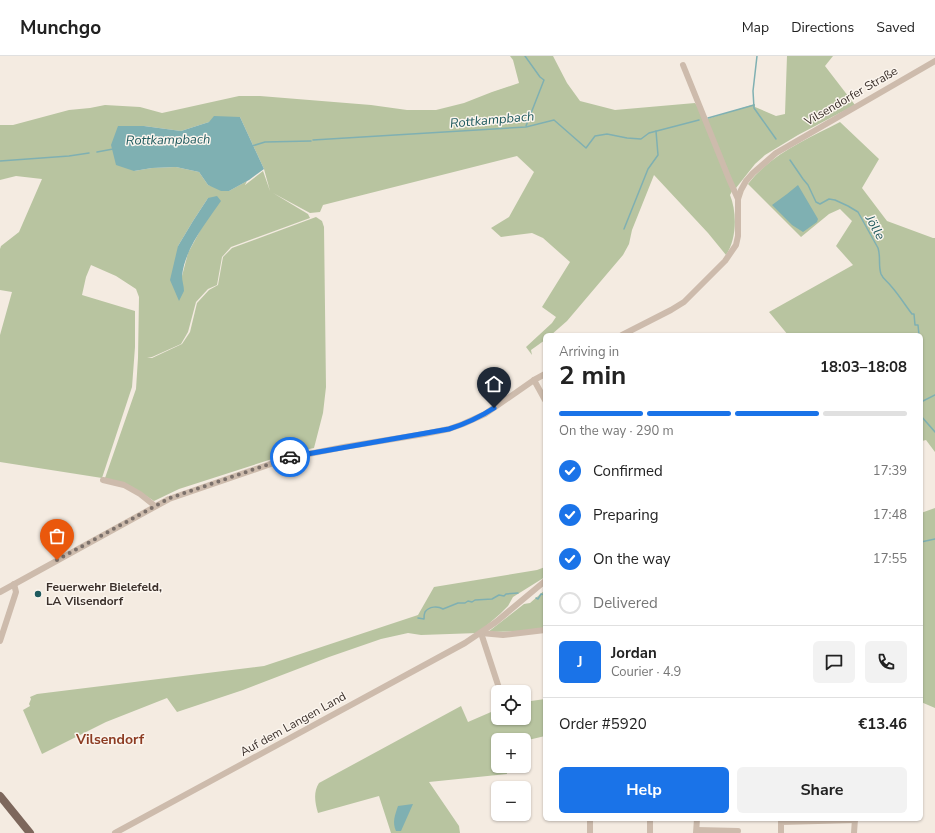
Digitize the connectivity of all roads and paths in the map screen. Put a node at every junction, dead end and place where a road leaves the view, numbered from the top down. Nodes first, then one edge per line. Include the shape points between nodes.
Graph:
1 (935, 61) edge
2 (683, 65) dead end
3 (738, 200) junction
4 (626, 333) edge
5 (543, 375) edge
6 (534, 380) junction
7 (543, 396) edge
8 (103, 480) dead end
9 (155, 506) junction
10 (543, 583) edge
11 (14, 584) junction
12 (0, 592) edge
13 (543, 630) edge
14 (481, 633) junction
15 (0, 641) edge
16 (498, 685) edge
17 (0, 796) edge
18 (590, 821) edge
19 (650, 821) edge
20 (697, 821) edge
21 (818, 821) edge
22 (855, 821) edge
23 (738, 831) dead end
24 (697, 832) edge
25 (30, 833) edge
26 (115, 833) edge
27 (590, 833) edge
28 (650, 833) edge
29 (781, 833) edge
30 (854, 833) edge

1 - 3 street, Vilsendorfer Straße via 776,153 746,181
2 - 3 street
3 - 4 street via 738,236 736,245 725,261 684,302
5 - 6 street
6 - 7 street
6 - 9 street via 485,414 449,429 288,458 190,490
8 - 9 street via 124,485
9 - 11 street
10 - 14 street, Auf dem Langen Land
11 - 12 street
11 - 15 street via 16,592
13 - 14 street via 503,635
14 - 16 street
14 - 26 street, Auf dem Langen Land
17 - 25 main road
18 - 27 street
19 - 28 street
20 - 24 street
21 - 29 street via 782,822
22 - 30 street
23 - 24 street

